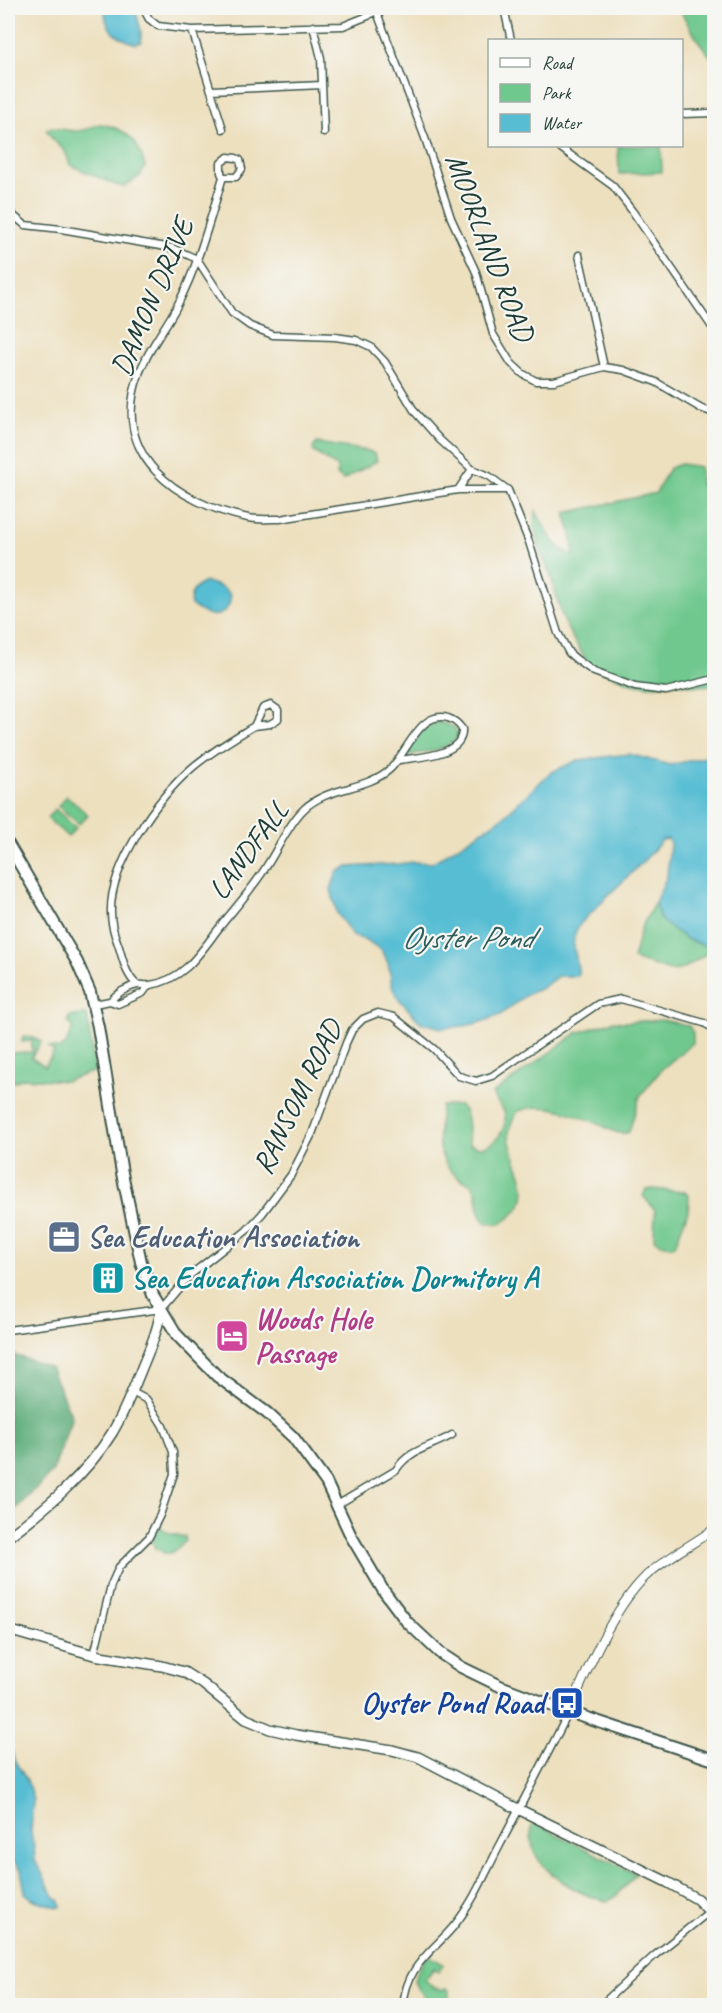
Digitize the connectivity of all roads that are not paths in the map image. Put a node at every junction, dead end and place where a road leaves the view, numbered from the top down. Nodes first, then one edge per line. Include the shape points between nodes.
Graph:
1 (143, 8) edge
2 (504, 8) edge
3 (377, 9) edge
4 (313, 26) junction
5 (192, 30) junction
6 (512, 39) edge
7 (322, 85) junction
8 (211, 90) junction
9 (714, 113) edge
10 (683, 114) edge
11 (223, 129) dead end
12 (324, 133) dead end
13 (559, 147) edge
14 (223, 177) dead end
15 (8, 212) edge
16 (579, 255) dead end
17 (197, 259) junction
18 (714, 330) edge
19 (603, 367) junction
20 (714, 413) edge
21 (472, 469) junction
22 (458, 490) junction
23 (508, 490) junction
24 (714, 679) edge
25 (254, 726) dead end
26 (399, 760) junction
27 (8, 844) edge
28 (137, 985) junction
29 (148, 986) junction
30 (110, 1001) junction
31 (94, 1005) junction
32 (714, 1029) edge
33 (161, 1309) junction
34 (8, 1330) edge
35 (132, 1392) junction
36 (452, 1435) dead end
37 (337, 1505) junction
38 (714, 1529) edge
39 (8, 1537) edge
40 (8, 1630) edge
41 (94, 1655) junction
42 (569, 1712) junction
43 (714, 1760) edge
44 (519, 1809) junction
45 (712, 1913) edge
46 (403, 2006) edge
47 (600, 2006) edge

1 - 5 street via 158,26
2 - 6 street
3 - 4 street via 343,26
3 - 19 street, MOORLAND ROAD via 451,218 476,272 493,334 502,349 511,363 536,381 554,381
4 - 5 street
4 - 7 street via 321,58
5 - 8 street
7 - 8 street
7 - 12 street
8 - 11 street
9 - 10 street
13 - 18 street via 613,186
14 - 17 street, DAMON DRIVE
15 - 17 street via 25,225 172,248
16 - 19 street
17 - 21 street via 232,313 250,326 273,335 335,337 371,347 385,362 415,412
17 - 22 street, DAMON DRIVE via 177,307 138,374 133,397 132,426 137,445 150,466 172,487 209,507 250,519 280,519
19 - 20 street, MOORLAND ROAD via 647,378
21 - 22 street
21 - 23 street
22 - 23 street, DAMON DRIVE
23 - 24 street via 558,633 579,662 594,672 635,687 666,691
25 - 28 street via 203,759 170,791 144,825 122,866 112,897 112,927 127,973
26 - 26 street, LANDFALL via 454,747 462,729 450,719 430,719 417,731
26 - 29 street, LANDFALL via 372,782 326,795 303,810 257,880 189,965 168,980
27 - 31 highway via 77,962
28 - 29 street, LANDFALL
28 - 30 street, LANDFALL
29 - 30 street, LANDFALL via 143,993 118,1004
30 - 31 street, LANDFALL
31 - 33 highway via 141,1262
32 - 33 street, RANSOM ROAD via 633,1001 612,1000 598,1004 492,1076 476,1081 453,1072 434,1049 394,1017 378,1013 367,1016 352,1030 312,1134 291,1175 262,1214 189,1276
33 - 34 street
33 - 35 main road, RANSOM ROAD via 159,1328
33 - 37 highway via 177,1335 216,1376 293,1437 326,1482
35 - 39 main road, RANSOM ROAD via 114,1430 94,1458 51,1502
35 - 41 street via 147,1400 163,1426 173,1452 174,1474 149,1538 119,1567 115,1576
36 - 37 street via 418,1449 396,1470
37 - 42 highway via 383,1590 407,1622 440,1653 500,1686
38 - 42 street via 658,1567 630,1595
40 - 41 main road
41 - 44 main road via 183,1672 246,1719 270,1729 418,1757
42 - 43 highway
42 - 44 street
44 - 45 main road via 667,1882
44 - 46 street via 464,1912 413,1970
45 - 47 street via 654,1956

